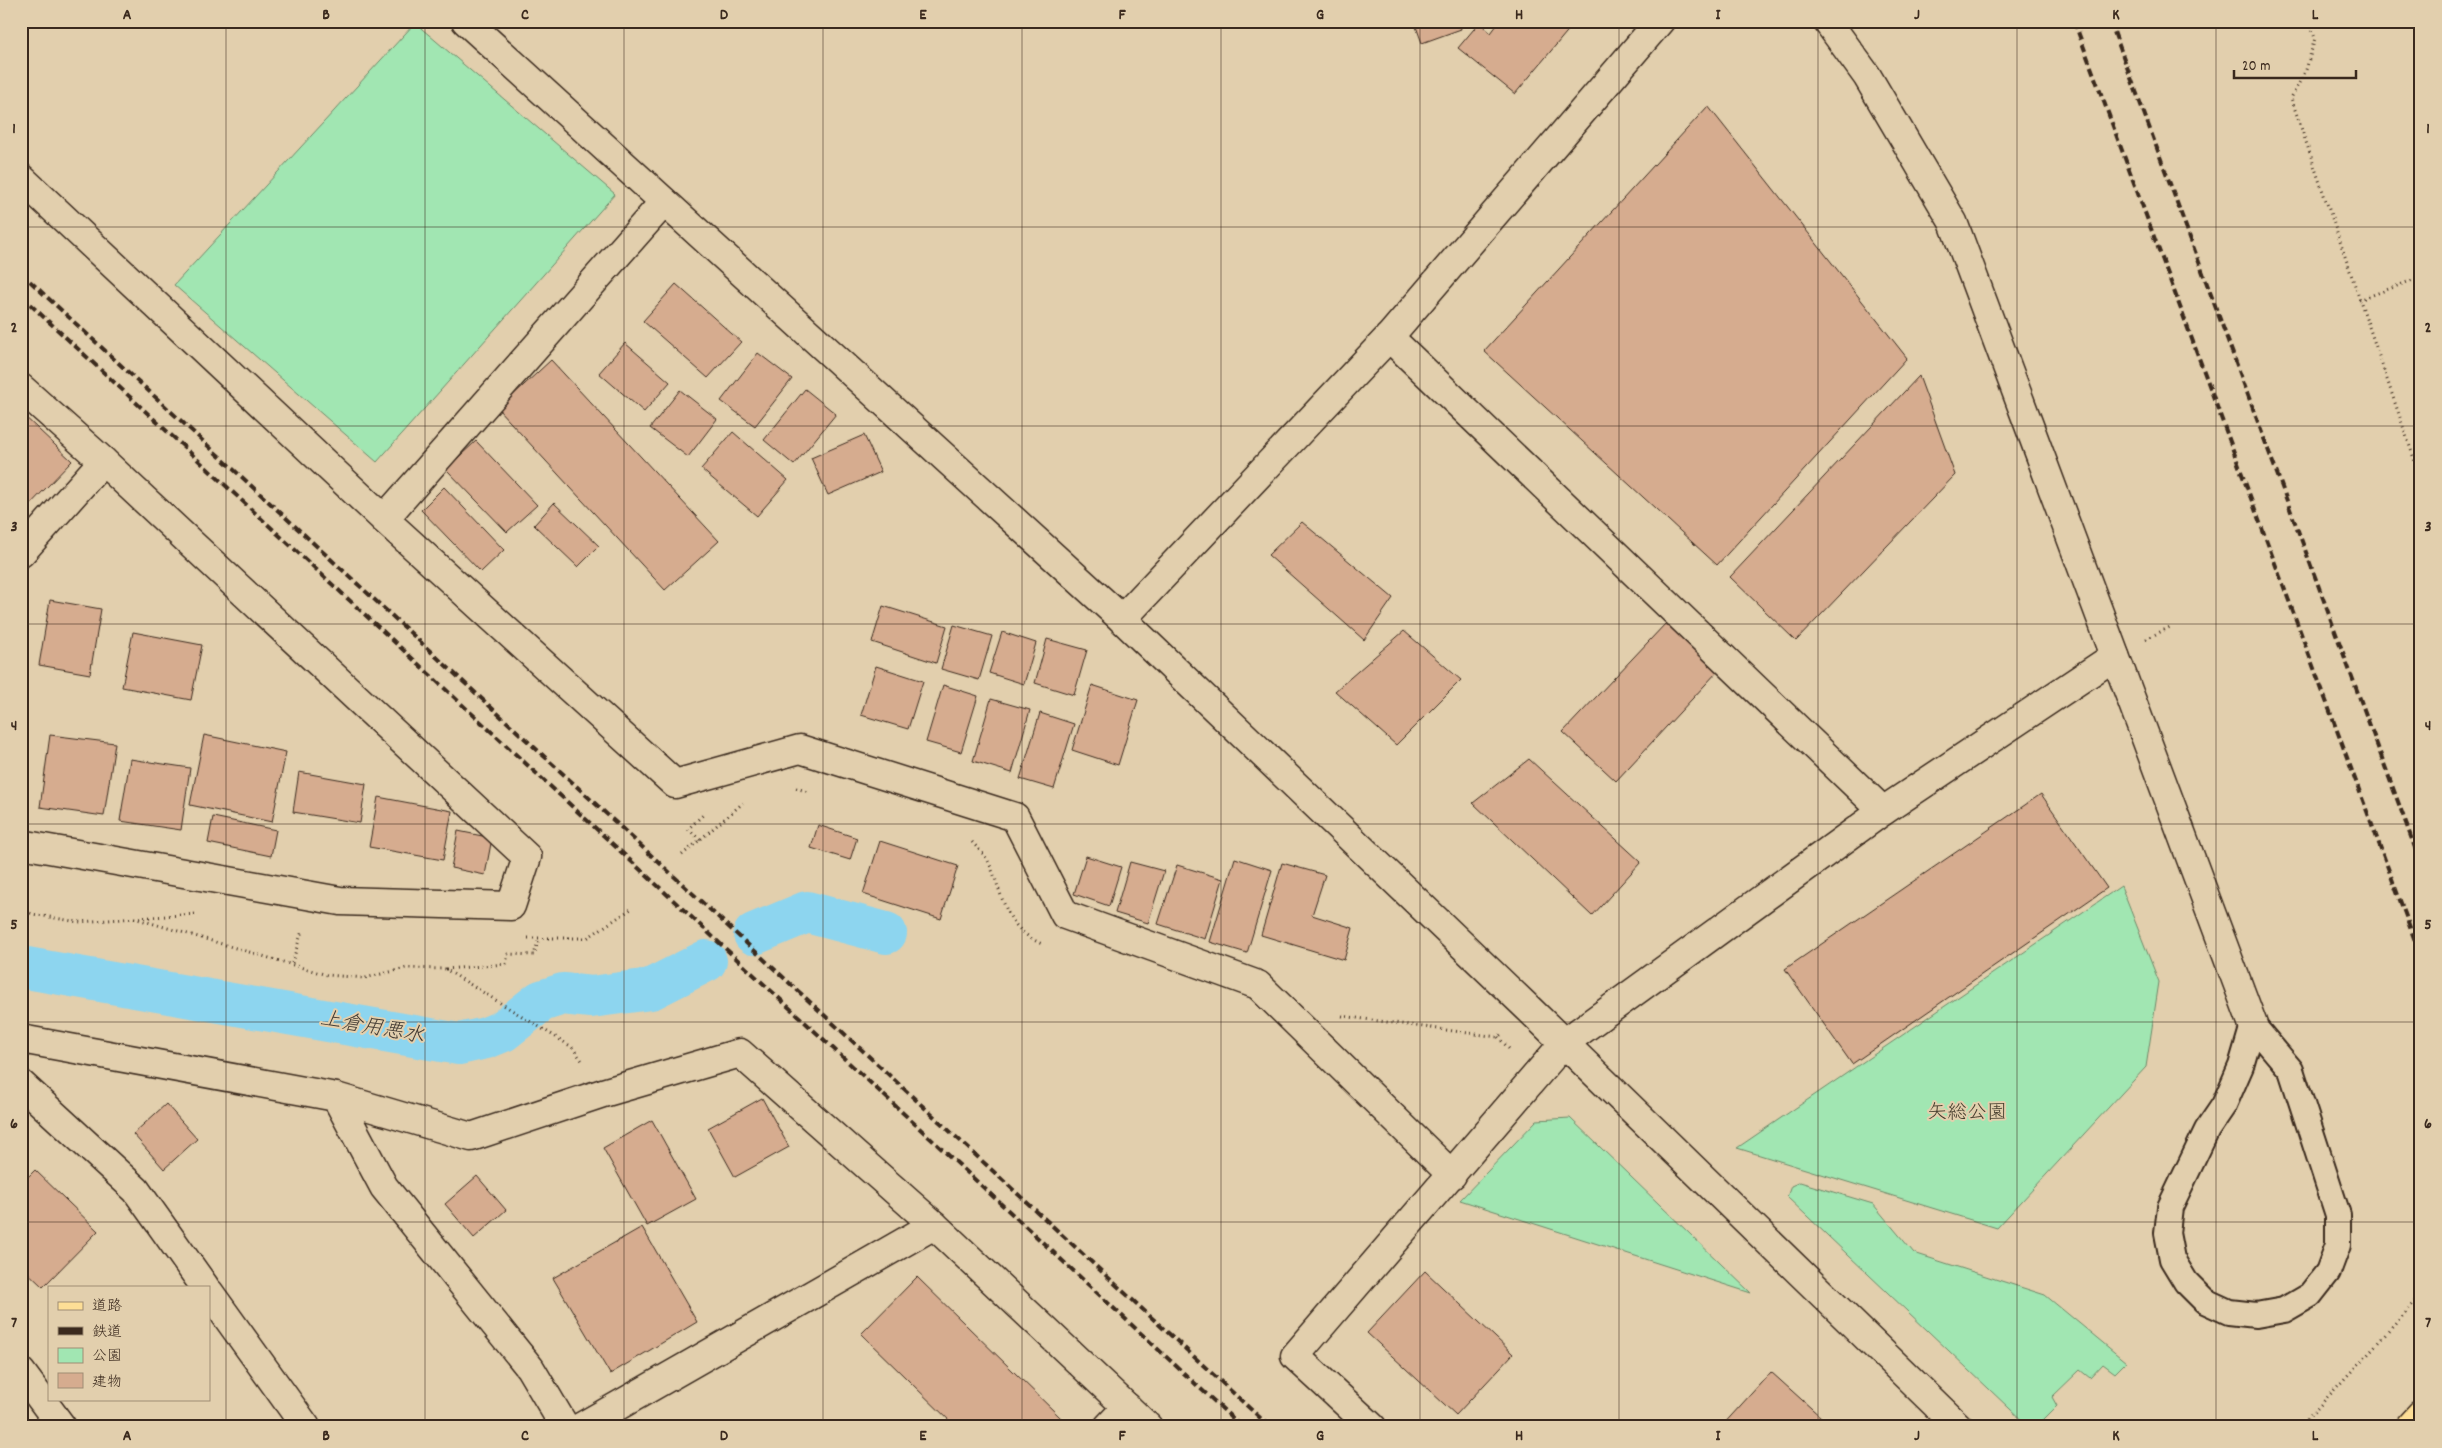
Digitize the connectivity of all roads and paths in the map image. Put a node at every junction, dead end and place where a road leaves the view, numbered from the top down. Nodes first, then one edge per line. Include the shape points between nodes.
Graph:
1 (466, 21) edge
2 (1660, 21) edge
3 (1827, 21) edge
4 (2309, 21) edge
5 (21, 178) edge
6 (664, 202) junction
7 (2421, 276) edge
8 (2359, 300) junction
9 (1389, 337) junction
10 (21, 388) edge
11 (103, 461) junction
12 (2421, 480) edge
13 (384, 519) junction
14 (21, 553) edge
15 (1122, 619) junction
16 (2115, 656) junction
17 (792, 787) dead end
18 (818, 794) dead end
19 (748, 799) dead end
20 (1883, 812) junction
21 (704, 814) dead end
22 (700, 840) junction
23 (21, 844) edge
24 (682, 855) dead end
25 (21, 909) edge
26 (631, 909) dead end
27 (203, 913) dead end
28 (131, 917) junction
29 (293, 928) dead end
30 (292, 963) junction
31 (445, 969) junction
32 (2253, 1025) junction
33 (21, 1039) edge
34 (1564, 1043) junction
35 (572, 1047) dead end
36 (21, 1084) edge
37 (336, 1097) junction
38 (1452, 1175) junction
39 (934, 1225) junction
40 (204, 1286) edge
41 (210, 1293) edge
42 (2421, 1296) edge
43 (21, 1372) edge
44 (1127, 1407) junction
45 (2421, 1414) edge
46 (62, 1427) edge
47 (306, 1427) edge
48 (565, 1427) edge
49 (581, 1427) edge
50 (1108, 1427) edge
51 (1148, 1427) edge
52 (1372, 1427) edge
53 (1959, 1427) edge
54 (2300, 1427) edge
55 (2408, 1427) edge

1 - 6 street
2 - 9 street
3 - 16 street via 1867,76 1953,222
4 - 8 path via 2315,38 2306,70 2291,98
5 - 13 street
6 - 13 street
6 - 15 street
7 - 8 path
8 - 12 path
9 - 15 street
9 - 20 street
10 - 11 street
11 - 14 street
11 - 23 street via 527,857 511,906 340,901
13 - 38 street via 675,784 800,749 1015,816 1065,915 1258,985
15 - 34 street
16 - 20 street
16 - 32 street
17 - 18 path
19 - 22 path
20 - 34 street
21 - 22 path via 688,829
22 - 24 path
25 - 28 path via 78,922
26 - 31 path via 587,938 539,938 534,955 508,954 506,964
27 - 28 path
28 - 30 path
29 - 30 path via 302,930
30 - 31 path via 327,975 365,978 406,968
31 - 35 path
32 - 32 lane via 2291,1070 2338,1215 2338,1244 2328,1272 2310,1295 2284,1310 2256,1315 2229,1312 2199,1294 2186,1282 2172,1259 2167,1233 2170,1207 2207,1130 2224,1105 2241,1066
33 - 37 street
34 - 38 street
34 - 53 street
36 - 40 street via 136,1190
37 - 39 street via 471,1138 603,1092 740,1053
37 - 48 street via 384,1187 530,1368
38 - 52 street via 1295,1356
39 - 44 street
39 - 49 street
41 - 47 street
42 - 54 path
43 - 46 street
44 - 50 street
44 - 51 street
45 - 55 main road

